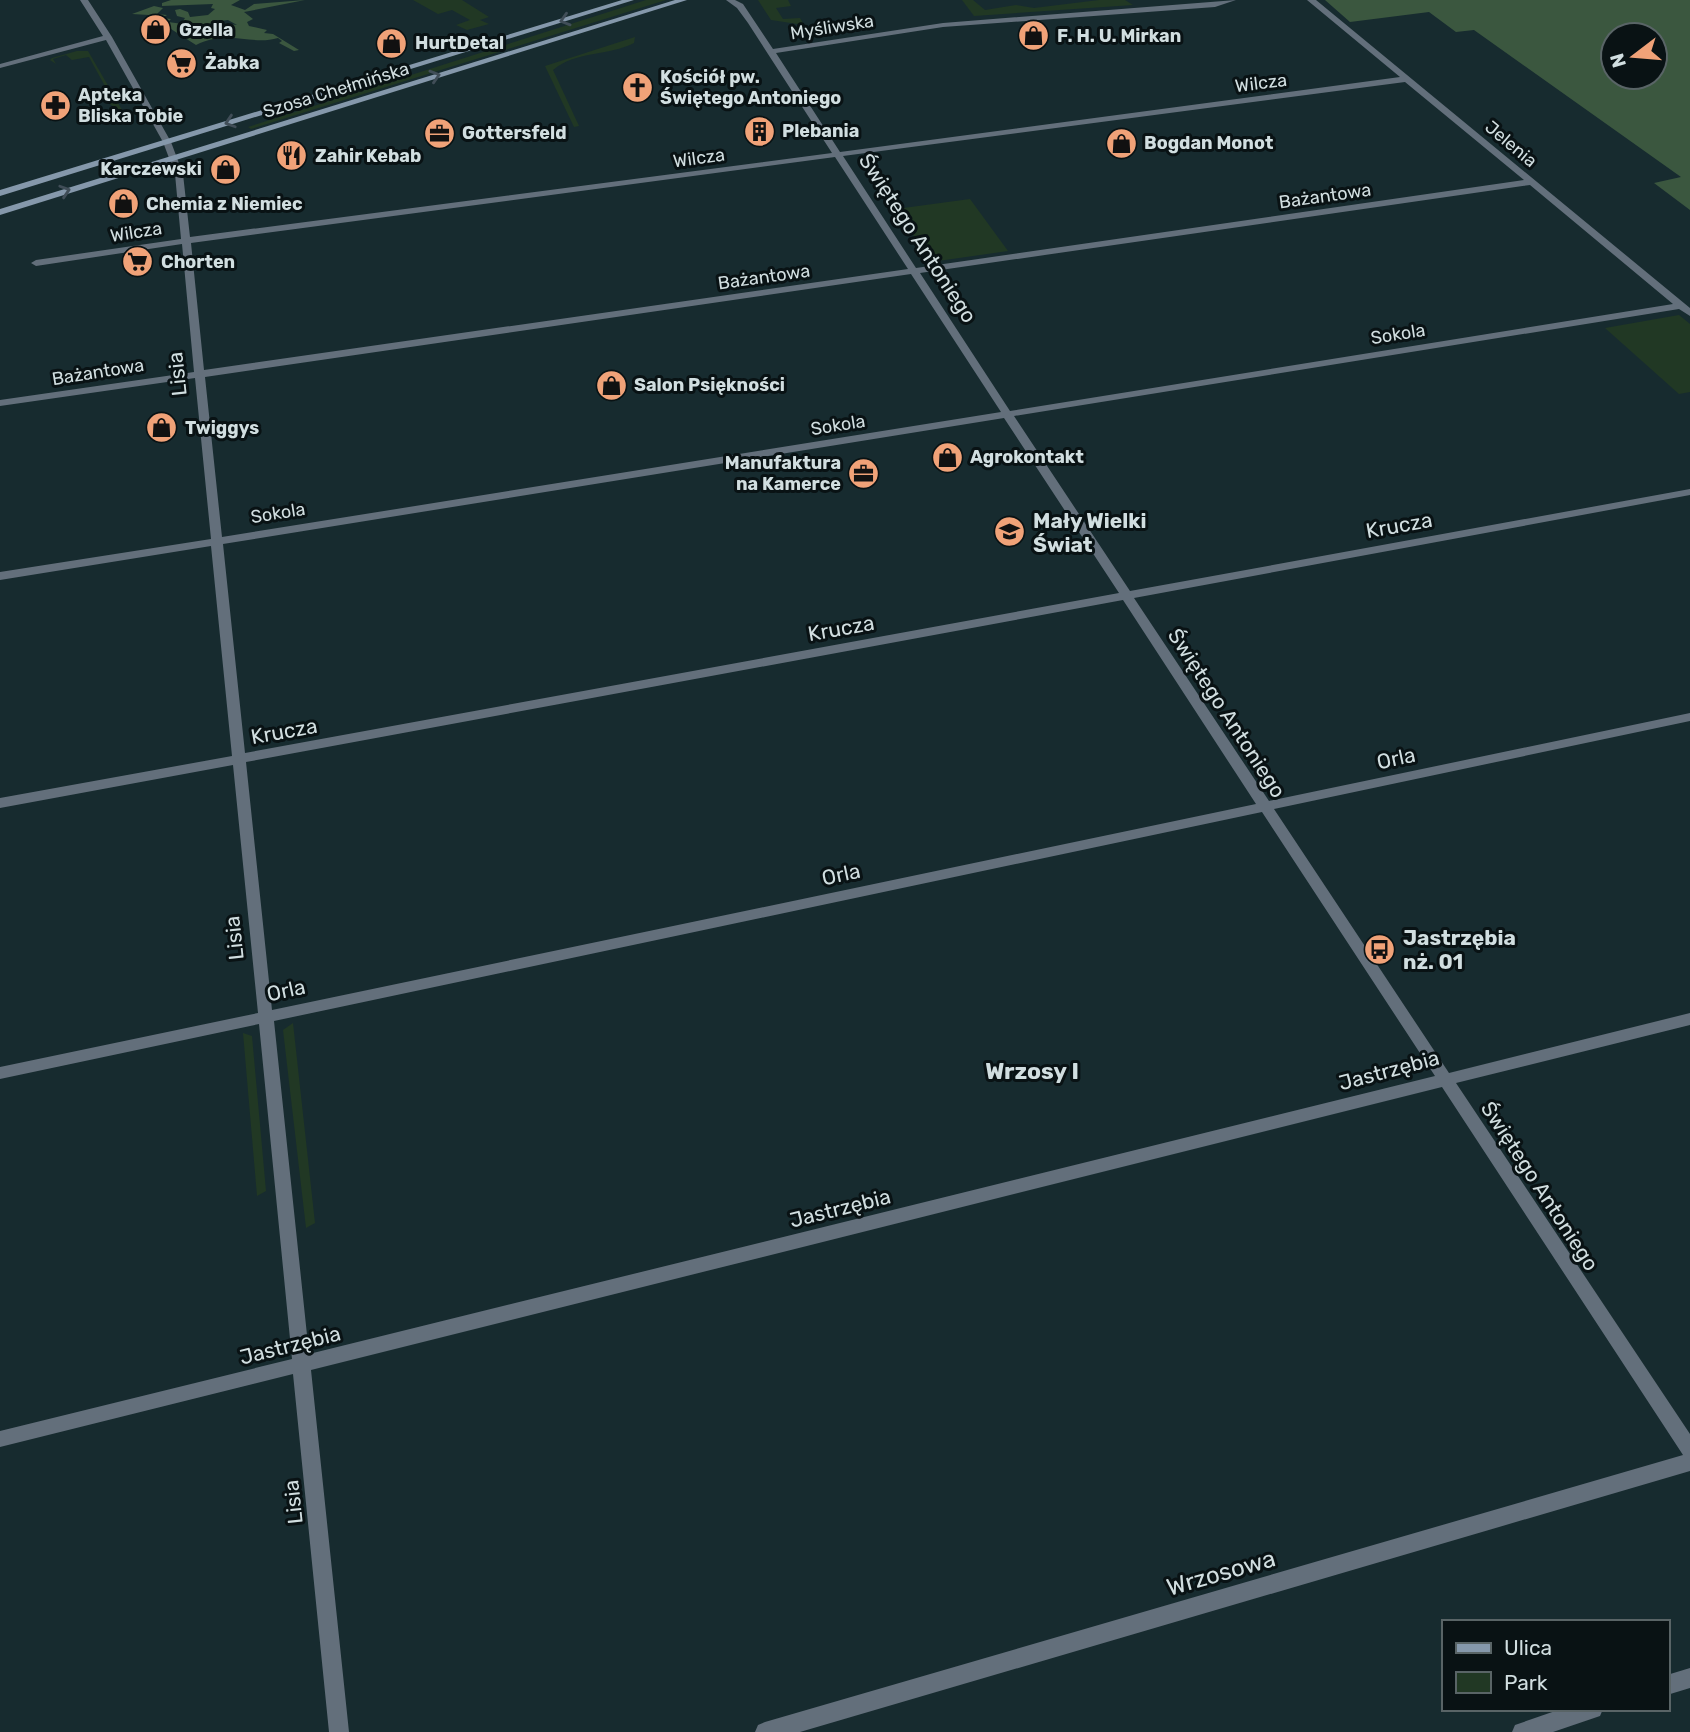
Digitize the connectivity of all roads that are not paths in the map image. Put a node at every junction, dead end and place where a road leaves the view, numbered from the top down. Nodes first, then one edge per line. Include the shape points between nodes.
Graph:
1 (84, 0) edge
2 (96, 0) edge
3 (630, 0) edge
4 (683, 0) edge
5 (730, 0) edge
6 (1232, 0) edge
7 (1311, 0) edge
8 (98, 20) junction
9 (108, 37) junction
10 (771, 52) junction
11 (0, 66) edge
12 (1408, 79) junction
13 (167, 142) junction
14 (838, 155) junction
15 (174, 156) junction
16 (1532, 183) junction
17 (0, 192) edge
18 (0, 212) edge
19 (185, 241) junction
20 (36, 264) dead end
21 (914, 271) junction
22 (1686, 310) edge
23 (200, 372) junction
24 (0, 403) edge
25 (1009, 415) junction
26 (1690, 492) edge
27 (215, 541) junction
28 (0, 576) edge
29 (1124, 595) junction
30 (1690, 717) edge
31 (237, 759) junction
32 (0, 803) edge
33 (1264, 807) junction
34 (265, 1016) junction
35 (1690, 1019) edge
36 (0, 1073) edge
37 (1444, 1078) junction
38 (303, 1365) junction
39 (0, 1439) edge
40 (1690, 1450) edge
41 (1690, 1462) edge
42 (1690, 1678) edge
43 (1669, 1684) edge
44 (1587, 1711) edge
45 (339, 1732) edge
46 (767, 1732) edge
47 (1522, 1732) edge

1 - 8 street, Lisia
2 - 8 street
3 -> 13 main road, Szosa Chełmińska
15 -> 4 main road, Szosa Chełmińska
5 - 10 street, Świętego Antoniego via 740,6
6 - 10 street, Myśliwska via 1215,5 943,25
7 - 12 street, Jelenia
8 - 9 street, Lisia
9 - 11 street
9 - 13 street, Lisia
10 - 14 street, Świętego Antoniego
12 - 14 street, Wilcza
12 - 16 street, Jelenia
13 - 15 street, Lisia
13 - 17 main road, Szosa Chełmińska
14 - 19 street, Wilcza
14 - 21 street, Świętego Antoniego
18 -> 15 main road, Szosa Chełmińska
15 - 19 street, Lisia
16 - 21 street, Bażantowa
16 - 22 street, Jelenia
19 - 20 street, Wilcza
19 - 23 street, Lisia
21 - 23 street, Bażantowa
21 - 25 street, Świętego Antoniego
22 - 25 street, Sokola
23 - 24 street, Bażantowa
23 - 27 street, Lisia
25 - 27 street, Sokola
25 - 29 street, Świętego Antoniego
26 - 29 street, Krucza
27 - 28 street, Sokola
27 - 31 street, Lisia
29 - 31 street, Krucza
29 - 33 street, Świętego Antoniego
30 - 33 street, Orla
31 - 32 street, Krucza
31 - 34 street, Lisia
33 - 34 street, Orla
33 - 37 street, Świętego Antoniego
34 - 36 street, Orla
34 - 38 street, Lisia
35 - 37 street, Jastrzębia
37 - 38 street, Jastrzębia
37 - 40 street, Świętego Antoniego
38 - 39 street, Jastrzębia
38 - 45 street, Lisia
41 - 46 street, Wrzosowa
42 - 43 street
44 - 47 street

